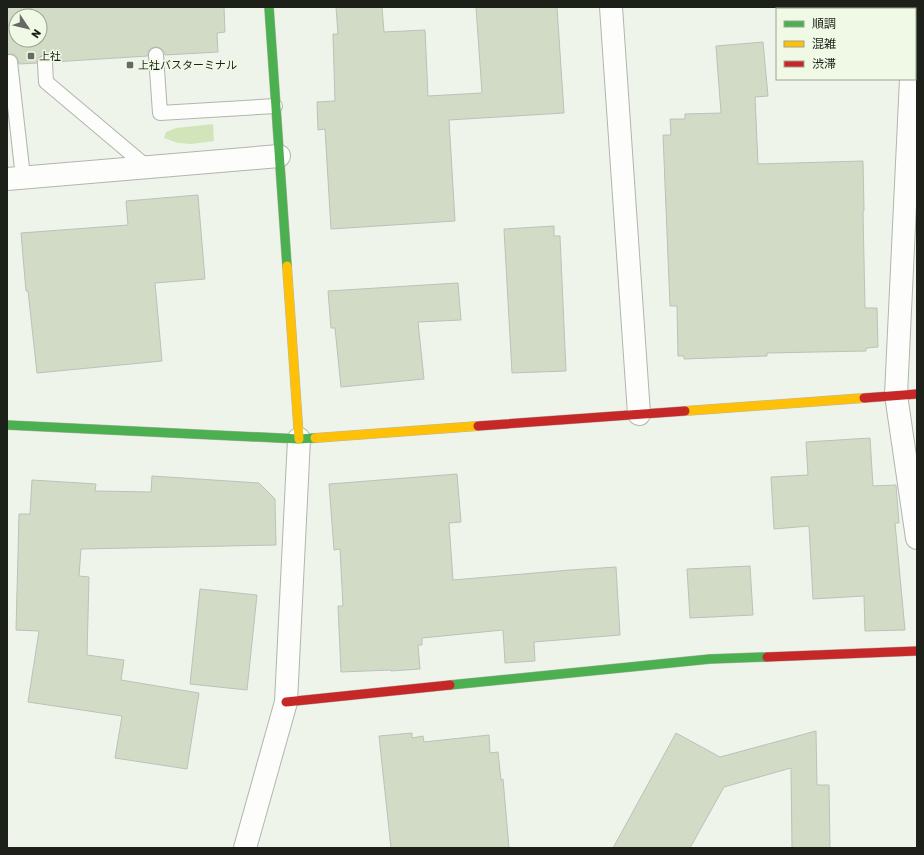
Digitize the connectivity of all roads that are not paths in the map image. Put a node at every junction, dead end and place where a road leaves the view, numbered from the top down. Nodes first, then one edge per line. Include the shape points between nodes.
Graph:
1 (268, 7) edge
2 (611, 7) edge
3 (156, 55) dead end
4 (10, 62) dead end
5 (45, 62) dead end
6 (911, 80) edge
7 (275, 106) junction
8 (279, 156) junction
9 (147, 167) junction
10 (15, 178) edge
11 (906, 395) edge
12 (639, 414) junction
13 (7, 425) edge
14 (299, 439) junction
15 (917, 538) edge
16 (917, 651) edge
17 (286, 702) junction
18 (245, 848) edge

1 - 7 street
2 - 12 street
3 - 7 lane via 160,113
4 - 10 lane
5 - 9 lane via 46,82
6 - 11 street
7 - 8 street
8 - 9 street
8 - 14 street
9 - 10 street
11 - 12 street
11 - 15 street
12 - 14 street
13 - 14 street
14 - 17 street
16 - 17 street via 710,659
17 - 18 street

